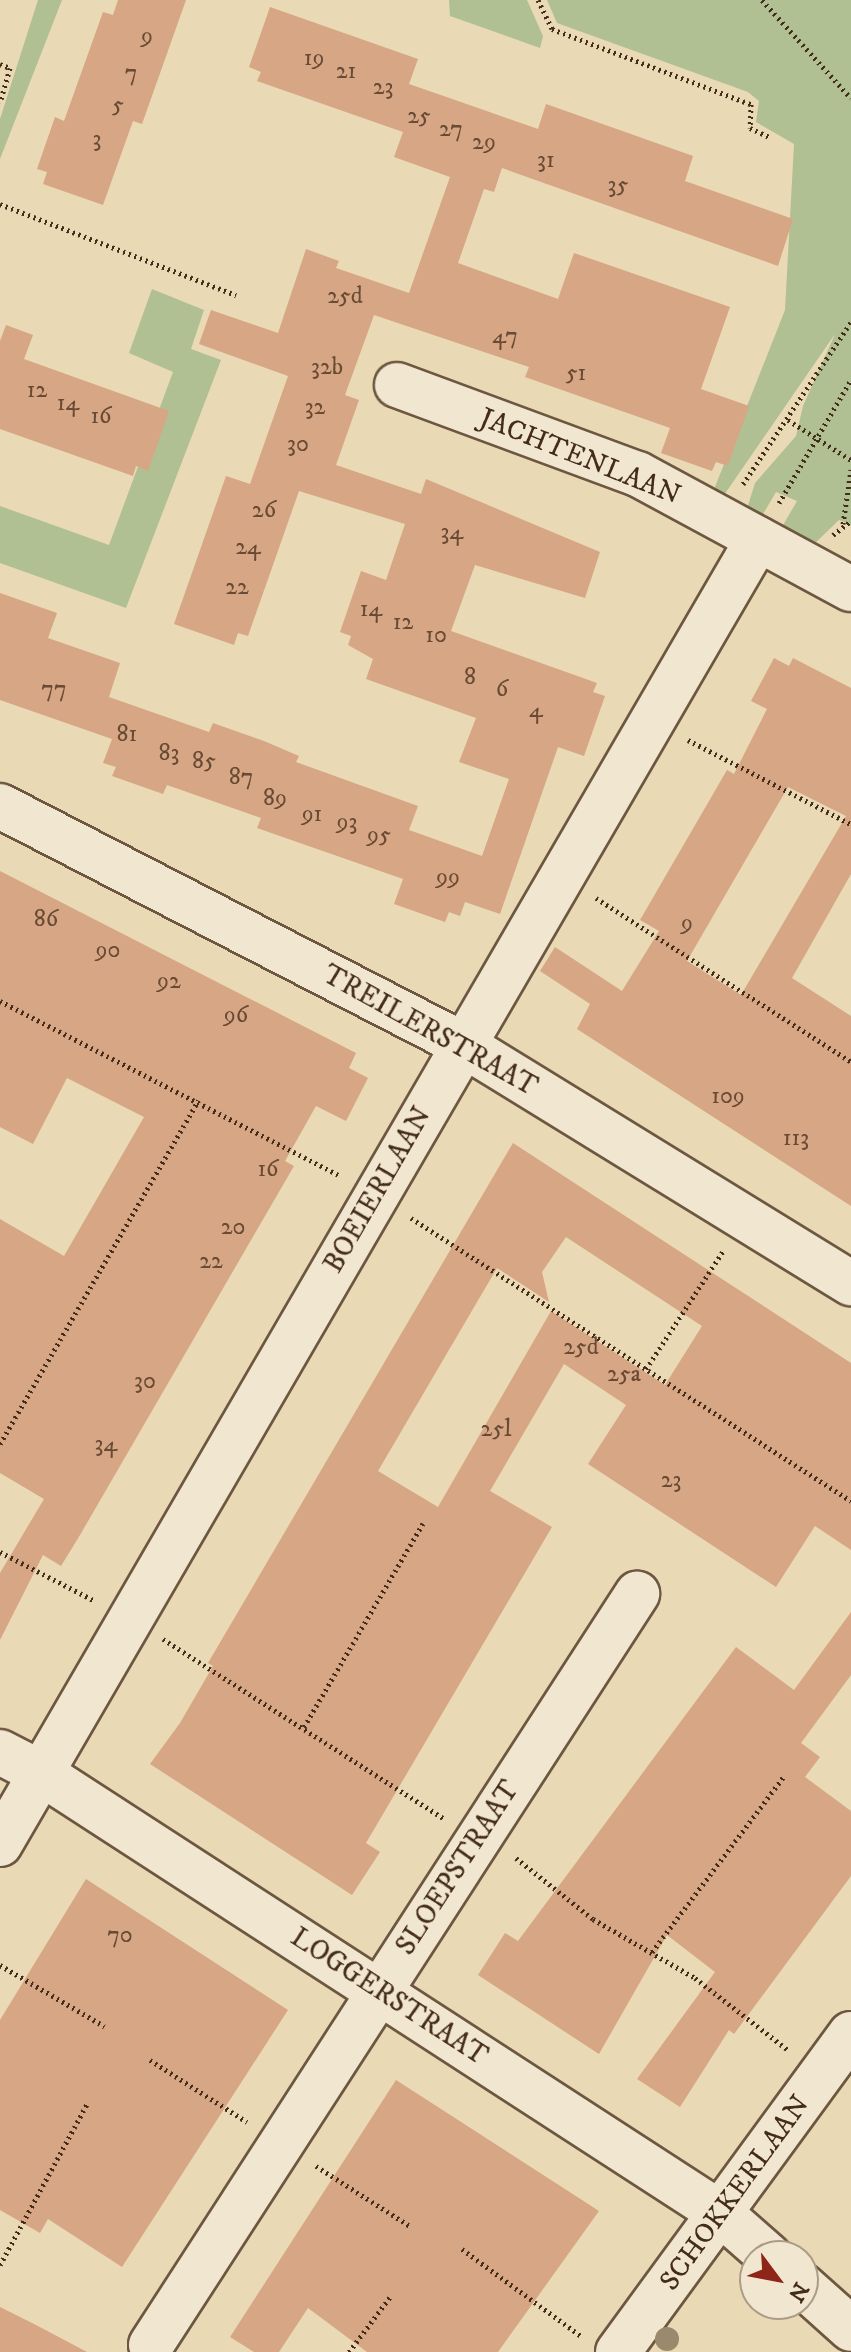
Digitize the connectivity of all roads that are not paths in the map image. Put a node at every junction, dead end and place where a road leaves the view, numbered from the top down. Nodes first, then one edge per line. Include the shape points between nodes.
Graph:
1 (397, 385) dead end
2 (758, 539) junction
3 (851, 589) edge
4 (0, 806) edge
5 (462, 1044) junction
6 (849, 1279) edge
7 (637, 1594) dead end
8 (0, 1752) edge
9 (41, 1773) junction
10 (0, 1844) edge
11 (379, 1990) junction
12 (851, 2034) edge
13 (720, 2213) junction
14 (751, 2240) edge
15 (819, 2300) edge
16 (851, 2329) edge
17 (151, 2345) dead end
18 (605, 2347) edge

1 - 2 street, JACHTENLAAN via 638,474
2 - 3 street, JACHTENLAAN
2 - 5 street, BOEIERLAAN
4 - 5 street, TREILERSTRAAT
5 - 6 street, TREILERSTRAAT
5 - 9 street, BOEIERLAAN
7 - 11 street, SLOEPSTRAAT
8 - 9 street, LOGGERSTRAAT
9 - 10 street, BOEIERLAAN
9 - 11 street, LOGGERSTRAAT
11 - 13 street, LOGGERSTRAAT
11 - 17 street, SLOEPSTRAAT
12 - 13 street, SCHOKKERLAAN
13 - 14 street, LOGGERSTRAAT
13 - 18 street, SCHOKKERLAAN
15 - 16 street

